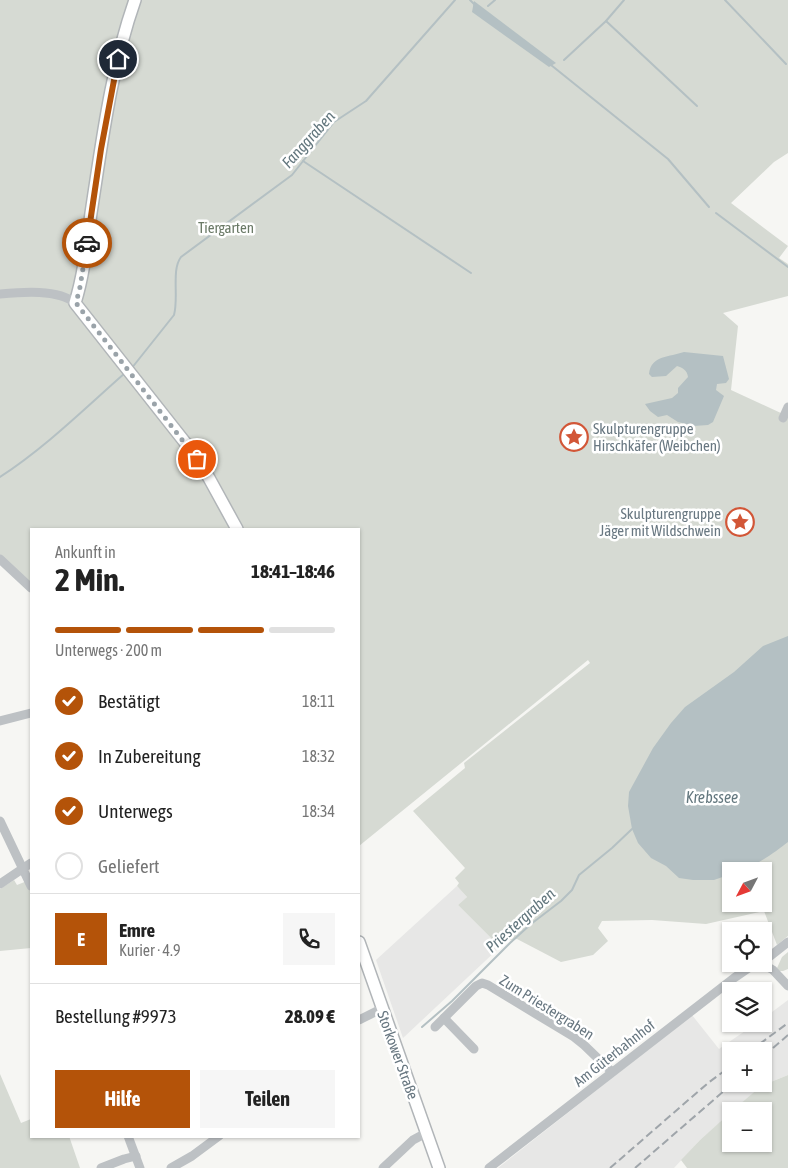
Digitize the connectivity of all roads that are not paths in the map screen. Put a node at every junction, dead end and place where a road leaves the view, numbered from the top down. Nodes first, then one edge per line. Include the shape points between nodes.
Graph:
1 (135, 0) edge
2 (0, 294) edge
3 (76, 303) junction
4 (788, 407) edge
5 (783, 418) dead end
6 (236, 528) edge
7 (0, 559) edge
8 (30, 587) edge
9 (30, 713) edge
10 (0, 721) edge
11 (0, 821) edge
12 (28, 866) edge
13 (30, 879) edge
14 (0, 884) edge
15 (788, 942) edge
16 (360, 946) edge
17 (772, 955) edge
18 (772, 969) edge
19 (743, 972) edge
20 (788, 986) edge
21 (376, 1011) junction
22 (444, 1018) junction
23 (360, 1019) edge
24 (434, 1027) dead end
25 (474, 1049) dead end
26 (612, 1072) junction
27 (426, 1134) junction
28 (129, 1138) edge
29 (216, 1138) edge
30 (136, 1156) junction
31 (101, 1168) edge
32 (140, 1168) edge
33 (171, 1168) edge
34 (383, 1168) edge
35 (439, 1168) edge
36 (490, 1168) edge

1 - 3 main road via 112,84
2 - 3 street via 57,294
3 - 6 main road via 203,468
4 - 5 street
7 - 8 street
9 - 10 street
11 - 12 street
12 - 13 street
12 - 14 street
15 - 17 street
16 - 21 main road, Storkower Straße
18 - 20 street
19 - 26 street, Am Güterbahnhof
21 - 23 street
21 - 27 main road, Storkower Straße
22 - 24 street, Zum Priestergraben
22 - 25 street
22 - 26 street, Zum Priestergraben via 482,983 574,1037
26 - 36 street, Am Güterbahnhof
27 - 34 street via 413,1140
27 - 35 main road, Storkower Straße
28 - 30 street
29 - 33 street
30 - 31 street
30 - 32 street

